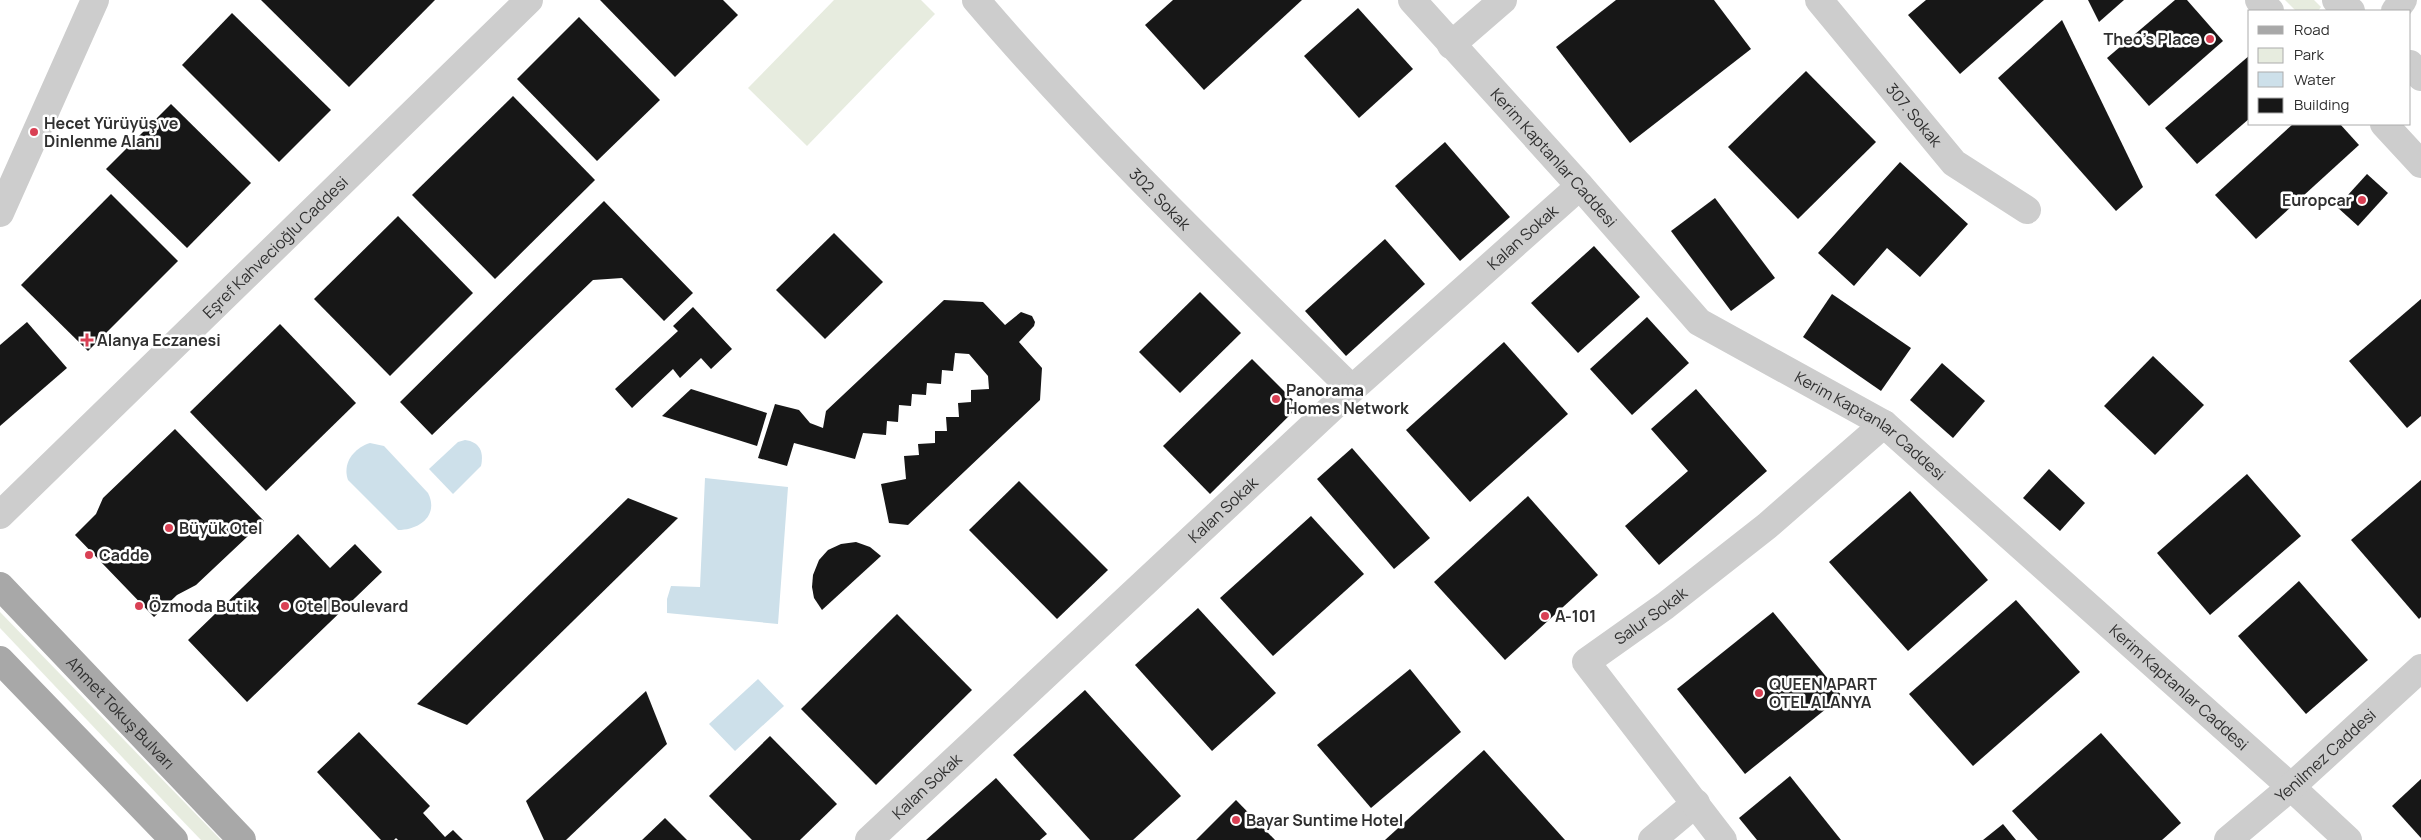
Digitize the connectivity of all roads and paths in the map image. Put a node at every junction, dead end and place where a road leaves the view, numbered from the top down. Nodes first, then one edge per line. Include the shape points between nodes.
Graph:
1 (95, 0) edge
2 (529, 0) edge
3 (976, 0) edge
4 (1412, 0) edge
5 (1503, 0) edge
6 (1819, 0) edge
7 (2260, 0) edge
8 (2336, 0) edge
9 (2269, 10) edge
10 (2350, 10) edge
11 (1451, 45) junction
12 (2411, 65) edge
13 (2421, 78) edge
14 (2385, 125) edge
15 (2421, 164) edge
16 (1580, 186) junction
17 (2027, 210) dead end
18 (0, 213) edge
19 (1352, 389) junction
20 (1884, 424) junction
21 (0, 515) edge
22 (0, 586) edge
23 (0, 660) edge
24 (2421, 668) edge
25 (2291, 787) junction
26 (1696, 803) junction
27 (174, 840) edge
28 (242, 840) edge
29 (869, 840) edge
30 (1652, 840) edge
31 (1723, 840) edge
32 (2228, 840) edge
33 (2348, 840) edge

1 - 18 street
2 - 21 street, Eşref Kahvecioğlu Caddesi
3 - 19 street, 302. Sokak via 1013,44 1183,222
4 - 11 street, Kerim Kaptanlar Caddesi
5 - 11 street
6 - 17 street, 307. Sokak via 1954,164
7 - 9 street
8 - 10 street
11 - 16 street, Kerim Kaptanlar Caddesi
12 - 13 street
14 - 15 street
16 - 19 street, Kalan Sokak
16 - 20 street, Kerim Kaptanlar Caddesi via 1699,322
19 - 29 street, Kalan Sokak
20 - 25 street, Kerim Kaptanlar Caddesi
20 - 26 street, Salur Sokak via 1767,526 1665,606 1586,662
22 - 28 main road, Ahmet Tokuş Bulvarı
23 - 27 main road
24 - 25 street, Yenilmez Caddesi
25 - 32 street, Yenilmez Caddesi
25 - 33 street, Kerim Kaptanlar Caddesi
26 - 30 street
26 - 31 street, Salur Sokak

